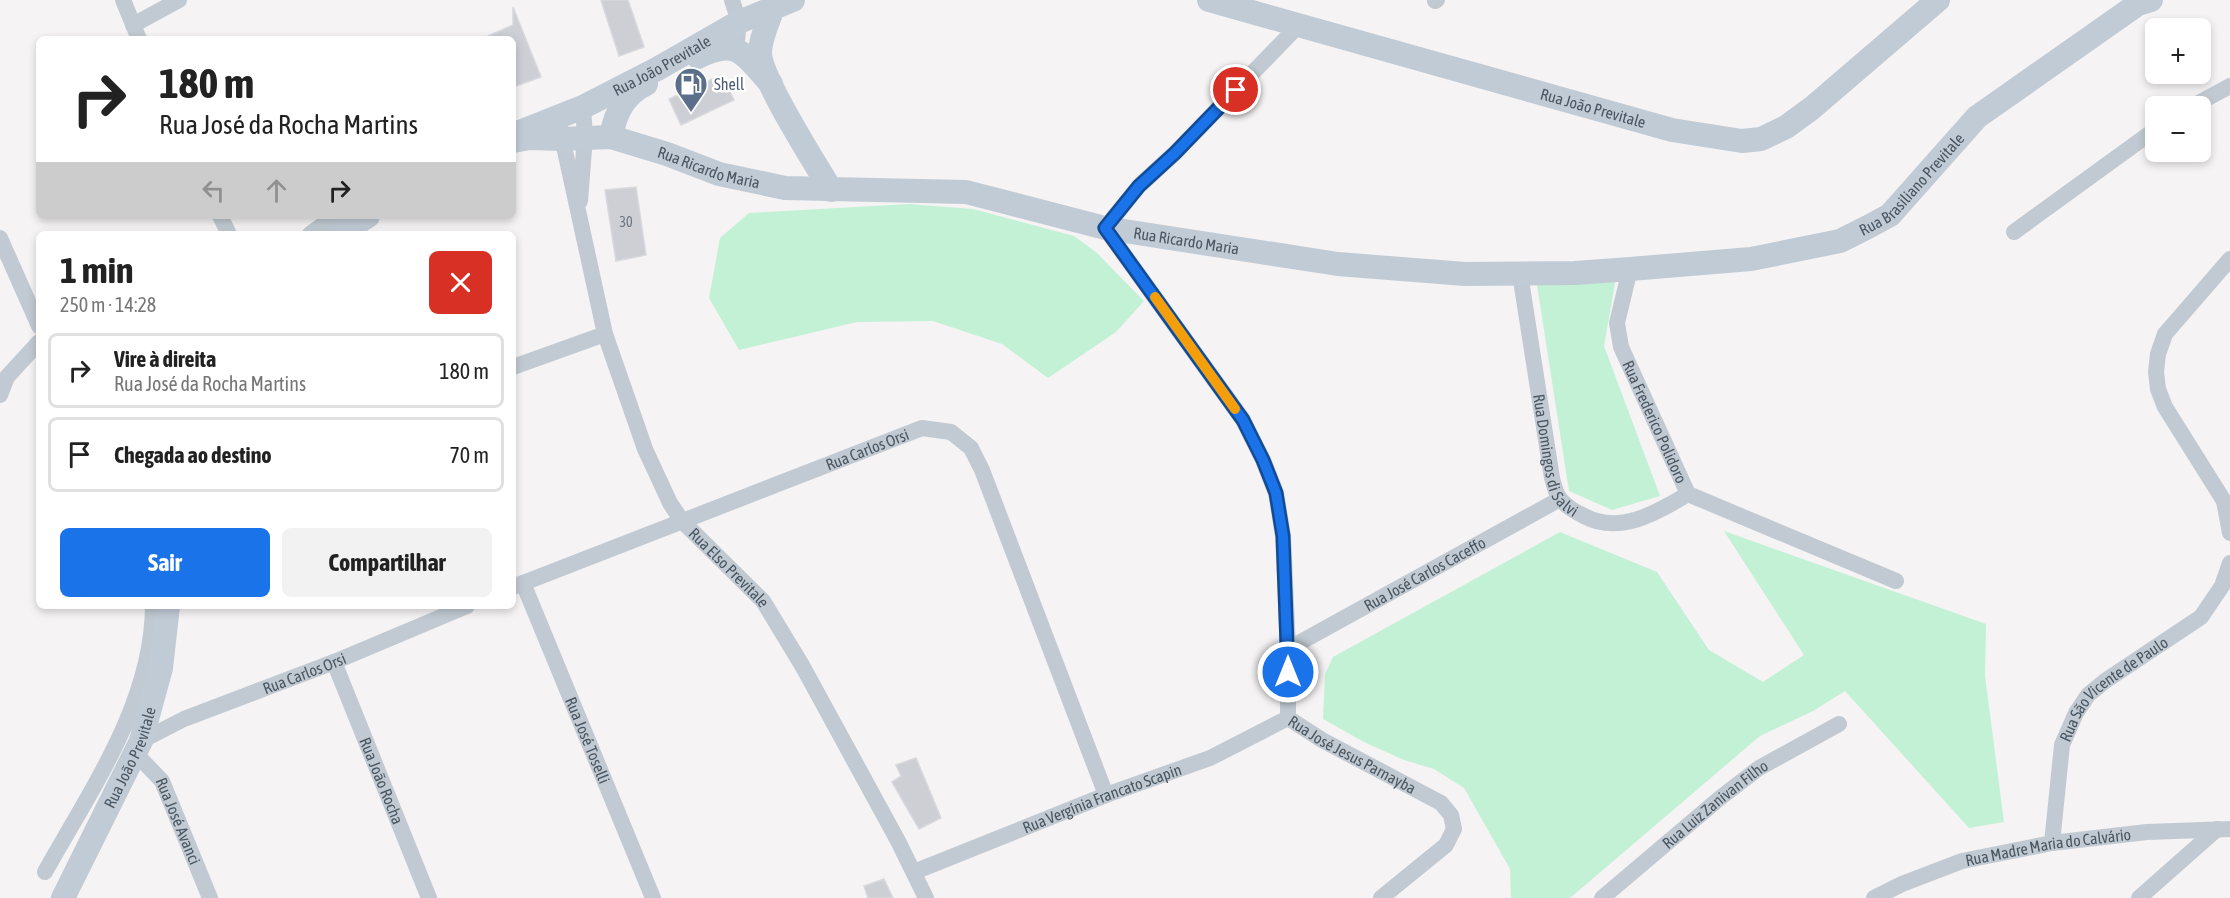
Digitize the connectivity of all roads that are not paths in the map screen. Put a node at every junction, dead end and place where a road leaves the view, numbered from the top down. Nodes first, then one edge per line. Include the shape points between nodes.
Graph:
1 (123, 0) edge
2 (179, 0) edge
3 (1209, 0) edge
4 (1938, 0) edge
5 (2151, 0) edge
6 (783, 4) edge
7 (736, 11) edge
8 (1298, 26) junction
9 (136, 32) edge
10 (736, 50) junction
11 (771, 84) junction
12 (2230, 86) edge
13 (2211, 96) edge
14 (568, 131) junction
15 (516, 136) edge
16 (611, 137) junction
17 (2145, 137) edge
18 (516, 140) edge
19 (831, 190) junction
20 (358, 219) edge
21 (578, 220) junction
22 (336, 226) edge
23 (1105, 228) junction
24 (320, 231) edge
25 (2014, 232) dead end
26 (0, 238) edge
27 (2230, 259) edge
28 (1630, 269) junction
29 (1520, 274) junction
30 (36, 319) edge
31 (605, 334) junction
32 (36, 345) edge
33 (516, 366) edge
34 (0, 395) edge
35 (1688, 494) junction
36 (1560, 499) junction
37 (682, 521) junction
38 (2230, 533) edge
39 (2230, 563) edge
40 (1896, 581) dead end
41 (518, 585) edge
42 (153, 609) edge
43 (168, 609) edge
44 (460, 609) edge
45 (1288, 649) junction
46 (334, 662) junction
47 (1288, 718) junction
48 (1839, 724) dead end
49 (138, 747) junction
50 (1106, 795) junction
51 (2223, 829) edge
52 (2052, 843) junction
53 (45, 872) dead end
54 (914, 872) junction
55 (63, 898) edge
56 (210, 898) edge
57 (429, 898) edge
58 (653, 898) edge
59 (926, 898) edge
60 (1381, 898) edge
61 (1602, 898) edge
62 (1874, 898) edge
63 (2139, 898) edge

1 - 9 street
2 - 9 street
3 - 8 main road, Rua João Previtale
4 - 8 main road, Rua João Previtale via 1786,127 1761,139 1742,141 1672,130
5 - 28 main road, Rua Brasiliano Previtale via 2138,4 1977,117 1890,215 1868,227 1840,241 1751,259
6 - 7 main road, Rua João Previtale
6 - 11 main road via 762,39 760,54
7 - 10 street
7 - 14 main road, Rua João Previtale via 657,69 583,107
8 - 23 street via 1139,186
10 - 11 main road, Rua João Previtale
10 - 16 main road, Rua João Previtale via 714,49 639,88 626,98 613,123
11 - 19 main road
12 - 13 street
14 - 15 main road, Rua João Previtale
14 - 16 main road, Rua João Previtale
14 - 18 main road, Rua João Previtale
14 - 21 street, Rua Elso Previtale
14 - 21 street, Rua Elso Previtale
16 - 19 main road, Rua Ricardo Maria via 719,174 784,188
17 - 25 street
19 - 23 main road, Rua Ricardo Maria via 966,192
20 - 22 main road
21 - 31 street, Rua Elso Previtale
22 - 24 street
23 - 29 main road, Rua Ricardo Maria via 1338,264 1465,274
23 - 45 street, Rua José Jesus Parnayba via 1243,420 1263,460 1276,493 1283,536
26 - 30 street
27 - 38 street via 2165,334 2156,372 2165,407 2224,501
28 - 29 main road, Rua Ricardo Maria
28 - 35 street, Rua Frederico Polidoro via 1617,323 1621,347
29 - 36 street, Rua Domingos di Salvi via 1552,478
31 - 33 street
31 - 37 street, Rua Elso Previtale via 645,448
32 - 34 street via 7,377
35 - 36 street, Rua Domingos di Salvi via 1636,520 1611,525 1576,512
35 - 40 street, Rua Frederico Polidoro
36 - 45 street, Rua José Carlos Caceffo
37 - 41 street, Rua Carlos Orsi
37 - 50 street, Rua Carlos Orsi via 922,428 951,432 971,448 982,470
37 - 54 street, Rua Elso Previtale via 763,601
39 - 52 street, Rua São Vicente de Paulo via 2223,586 2201,617 2105,681 2088,695 2076,713 2062,745
41 - 58 street, Rua José Toselli
42 - 53 street, Rua João Previtale via 145,666 122,734
43 - 49 main road, Rua João Previtale via 161,668
44 - 46 street, Rua Carlos Orsi
45 - 47 street, Rua José Jesus Parnayba
46 - 49 street, Rua Carlos Orsi via 184,719
46 - 57 street, Rua João Rocha
47 - 50 street, Rua Vergínia Francato Scapin via 1210,758
47 - 60 street, Rua José Jesus Parnayba via 1441,803 1451,815 1454,829 1446,845
48 - 61 street, Rua Luiz Zanivan Filho via 1759,768
49 - 55 main road, Rua João Previtale
49 - 56 street, Rua José Avanci via 162,781
50 - 54 street, Rua Vergínia Francato Scapin
51 - 52 street, Rua Madre Maria do Calvário via 2146,832
51 - 63 street
52 - 62 street, Rua Madre Maria do Calvário via 1962,861
54 - 59 street, Rua Elso Previtale

